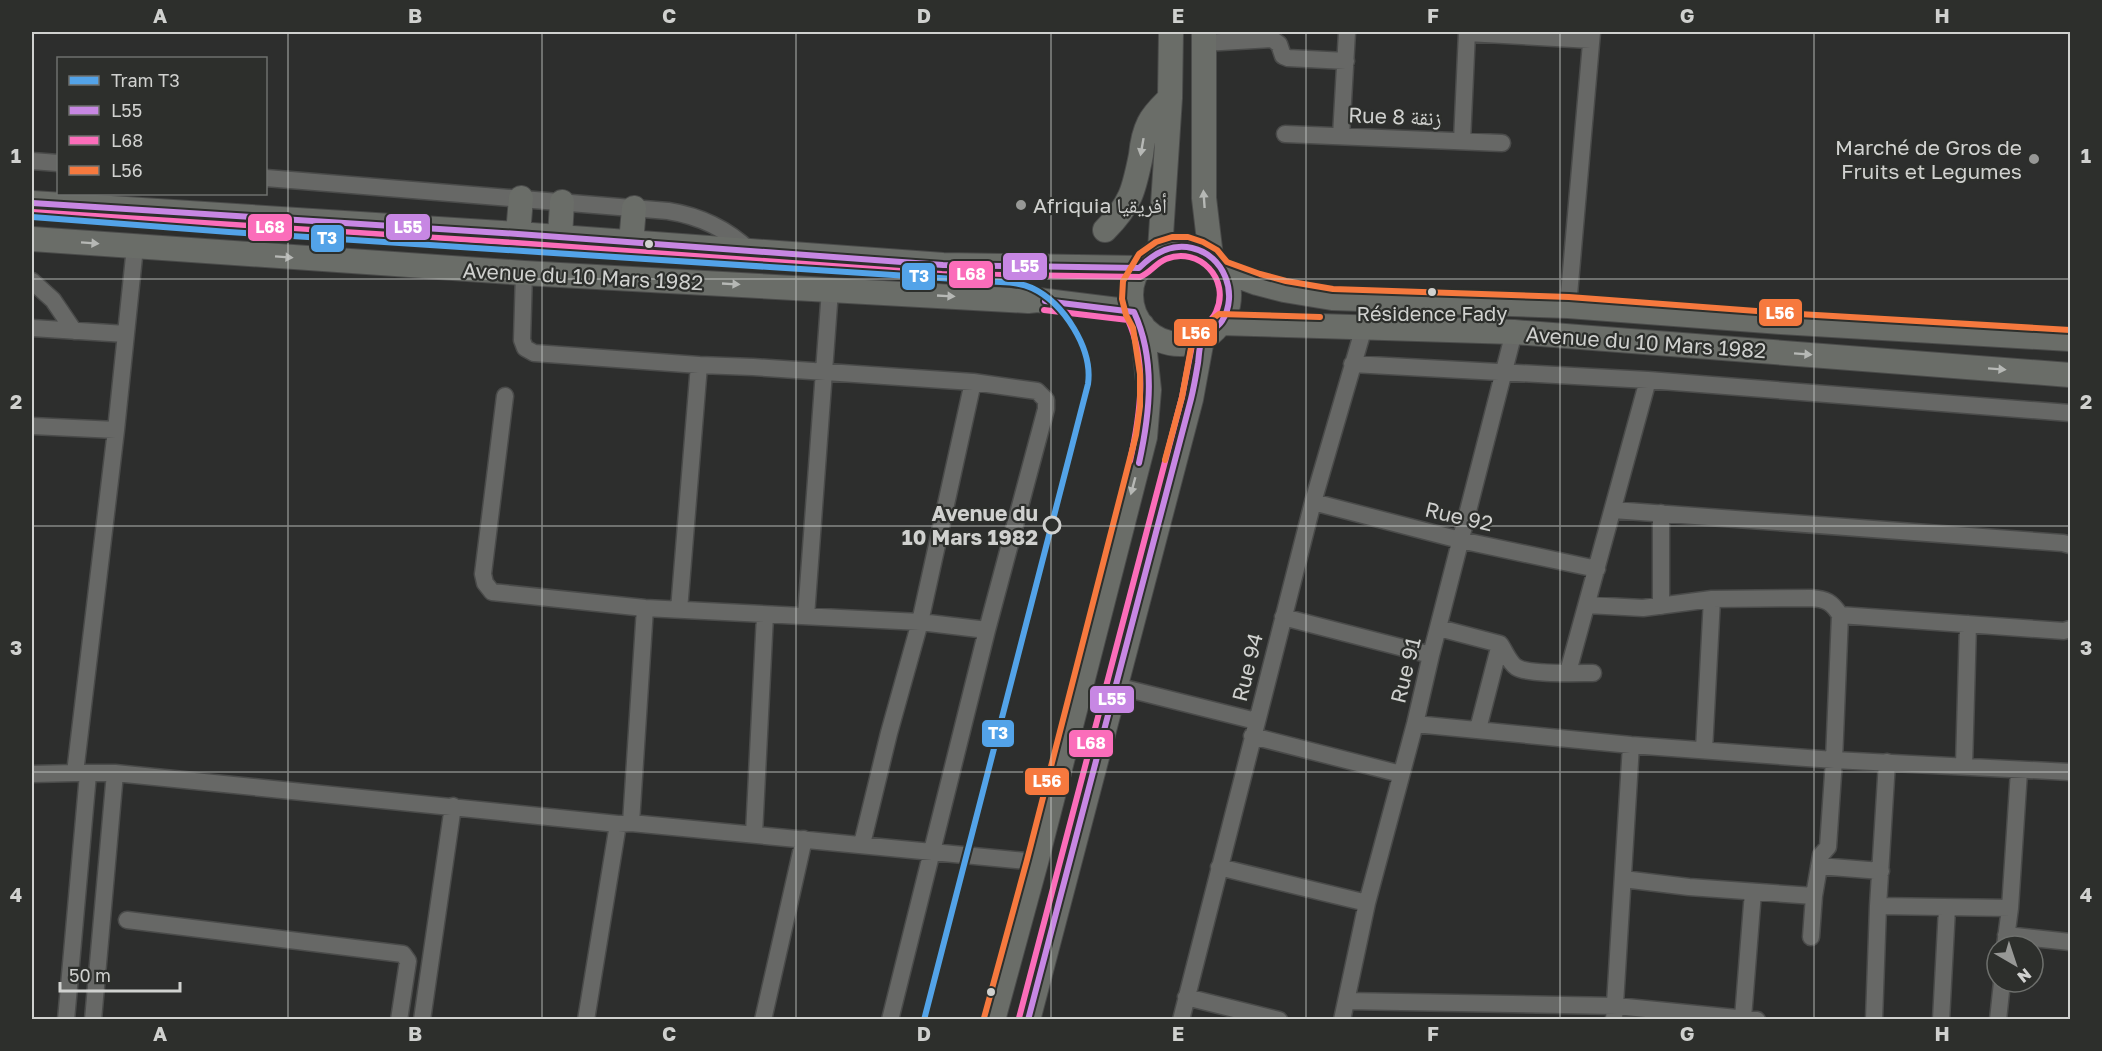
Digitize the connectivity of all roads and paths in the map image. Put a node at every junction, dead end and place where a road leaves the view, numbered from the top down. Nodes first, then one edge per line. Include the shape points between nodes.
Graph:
1 (1171, 32) edge
2 (1347, 32) edge
3 (1467, 32) edge
4 (1591, 36) edge
5 (1204, 37) edge
6 (1346, 61) junction
7 (1170, 98) junction
8 (1285, 134) dead end
9 (1341, 136) junction
10 (1462, 141) junction
11 (1502, 143) dead end
12 (32, 160) edge
13 (57, 163) edge
14 (267, 178) edge
15 (521, 198) junction
16 (143, 202) edge
17 (562, 202) junction
18 (32, 203) edge
19 (634, 208) junction
20 (1105, 230) dead end
21 (518, 234) junction
22 (560, 237) junction
23 (32, 239) edge
24 (631, 243) junction
25 (135, 247) junction
26 (1160, 250) junction
27 (750, 251) junction
28 (1217, 264) junction
29 (1139, 268) junction
30 (524, 273) junction
31 (32, 281) edge
32 (830, 290) junction
33 (1568, 306) junction
34 (1138, 319) junction
35 (1364, 327) junction
36 (32, 328) edge
37 (74, 331) junction
38 (1211, 331) junction
39 (1514, 332) junction
40 (126, 334) junction
41 (2070, 339) edge
42 (1352, 364) junction
43 (699, 365) junction
44 (823, 371) junction
45 (1504, 371) junction
46 (2070, 375) edge
47 (1648, 380) junction
48 (973, 382) junction
49 (505, 396) dead end
50 (2070, 413) edge
51 (32, 426) edge
52 (116, 430) junction
53 (1312, 502) junction
54 (1613, 510) junction
55 (1661, 513) junction
56 (1460, 540) junction
57 (2070, 545) edge
58 (1597, 569) junction
59 (1712, 599) junction
60 (1587, 605) junction
61 (1661, 606) junction
62 (645, 608) junction
63 (679, 610) junction
64 (765, 615) junction
65 (1840, 615) junction
66 (806, 616) junction
67 (1283, 617) junction
68 (920, 622) junction
69 (1968, 624) junction
70 (1439, 627) junction
71 (2070, 629) edge
72 (987, 630) junction
73 (1500, 644) junction
74 (1431, 655) junction
75 (1568, 672) junction
76 (1593, 673) dead end
77 (1116, 686) junction
78 (1415, 724) junction
79 (1254, 729) junction
80 (1478, 729) junction
81 (1631, 745) junction
82 (1704, 750) junction
83 (1834, 760) junction
84 (1887, 762) junction
85 (1964, 766) junction
86 (2019, 771) junction
87 (2070, 772) edge
88 (115, 773) junction
89 (32, 774) edge
90 (81, 774) junction
91 (1401, 774) junction
92 (453, 806) junction
93 (625, 823) junction
94 (754, 834) junction
95 (804, 839) junction
96 (862, 844) junction
97 (933, 851) junction
98 (1036, 862) junction
99 (1819, 866) junction
100 (1219, 867) junction
101 (1881, 871) junction
102 (1623, 879) junction
103 (1753, 892) junction
104 (1814, 896) junction
105 (1367, 903) junction
106 (1878, 906) junction
107 (1947, 908) junction
108 (2010, 908) junction
109 (127, 920) dead end
110 (2007, 934) edge
111 (1811, 937) dead end
112 (2045, 941) edge
113 (2070, 942) edge
114 (2001, 994) edge
115 (1186, 997) junction
116 (1346, 1001) junction
117 (1615, 1013) edge
118 (1750, 1019) edge
119 (66, 1020) edge
120 (93, 1020) edge
121 (399, 1020) edge
122 (422, 1020) edge
123 (586, 1020) edge
124 (763, 1020) edge
125 (890, 1020) edge
126 (993, 1020) edge
127 (1028, 1020) edge
128 (1181, 1020) edge
129 (1279, 1020) edge
130 (1342, 1020) edge
131 (1874, 1020) edge
132 (1941, 1020) edge
133 (1998, 1020) edge

1 - 7 main road
2 - 6 street
3 - 4 street
3 - 10 street
4 - 33 street
5 - 6 street via 1272,39 1288,58
28 -> 5 main road via 1204,198
6 - 9 street
7 -> 20 main road via 1153,116 1145,132 1131,197
7 - 26 main road
8 - 9 street, Rue 8 زنقة
9 - 10 street, Rue 8 زنقة
10 - 11 street, Rue 8 زنقة
12 - 13 street
14 - 15 street
15 - 17 street
15 - 21 main road
16 - 18 main road, Avenue du 10 Mars 1982
16 - 21 main road, Avenue du 10 Mars 1982
17 - 19 street
17 - 22 main road
19 - 24 main road
19 - 27 street via 695,217 721,228
21 - 22 main road, Avenue du 10 Mars 1982
22 - 24 main road, Avenue du 10 Mars 1982
23 -> 25 main road, Avenue du 10 Mars 1982
24 - 27 main road, Avenue du 10 Mars 1982
25 -> 30 main road, Avenue du 10 Mars 1982
25 - 40 street
26 - 28 main road via 1187,246 1200,250
26 - 29 main road
27 - 29 main road, Avenue du 10 Mars 1982 via 942,265
28 - 33 main road, Avenue du 10 Mars 1982 via 1275,288 1332,298
28 - 38 main road via 1228,283 1229,297 1227,311
29 - 34 main road via 1132,282 1131,297
30 -> 32 main road, Avenue du 10 Mars 1982
30 - 43 street via 522,340 525,348 534,353
31 - 37 street via 53,300
32 -> 34 main road, Avenue du 10 Mars 1982 via 1038,300
32 - 44 street
33 - 41 main road, Avenue du 10 Mars 1982
34 - 38 main road via 1154,337 1168,343 1186,344
34 -> 98 main road via 1149,390 1145,437
35 - 38 main road, Avenue du 10 Mars 1982
35 - 39 main road, Avenue du 10 Mars 1982
35 - 42 street, Rue 94
36 - 37 street
37 - 40 street
38 - 77 main road
39 - 45 street, Rue 91
39 -> 46 main road, Avenue du 10 Mars 1982
40 - 52 street
42 - 45 street
42 - 53 street, Rue 94
43 - 44 street
43 - 63 street
44 - 48 street
44 - 66 street
45 - 47 street
45 - 56 street, Rue 91
47 - 50 street
47 - 54 street
48 - 68 street
48 - 72 street via 1037,391 1046,400
49 - 62 street via 483,574 488,589
51 - 52 street
52 - 90 street
53 - 56 street, Rue 92
53 - 67 street, Rue 94
54 - 55 street
54 - 58 street
55 - 57 street
55 - 61 street
56 - 58 street, Rue 92
56 - 70 street, Rue 91
58 - 60 street
59 - 61 street
59 - 65 street via 1824,599 1833,603
59 - 82 street
60 - 61 street
60 - 75 street
62 - 63 street
62 - 93 street
63 - 64 street
64 - 66 street
64 - 94 street
65 - 69 street
65 - 83 street
66 - 68 street
67 - 74 street
67 - 79 street, Rue 94
68 - 72 street
68 - 96 street
69 - 71 street
69 - 85 street
70 - 73 street
70 - 74 street, Rue 91
72 - 97 street
73 - 75 street via 1519,669
73 - 80 street
74 - 78 street, Rue 91
75 - 76 street
77 - 79 street
77 - 127 main road
78 - 80 street
78 - 91 street, Rue 91
79 - 91 street
79 - 100 street, Rue 94
80 - 81 street
81 - 82 street
81 - 102 street
82 - 83 street
83 - 84 street
83 - 99 street via 1828,847
84 - 85 street
84 - 101 street
85 - 86 street
86 - 87 street
86 - 108 street
88 - 90 street
88 - 92 street
88 - 120 street
89 - 90 street
90 - 119 street
91 - 105 street, Rue 91
92 - 93 street
92 - 122 street
93 - 94 street
93 - 123 street
94 - 95 street
95 - 96 street
95 - 124 street
96 - 97 street
97 - 98 street
97 - 125 street
98 - 126 main road
99 - 101 street
99 - 104 street
100 - 105 street
100 - 115 street, Rue 94
101 - 106 street
102 - 103 street
102 - 117 street
103 - 104 street
103 - 118 street
104 - 111 street
105 - 116 street, Rue 91
106 - 107 street
106 - 131 street
107 - 108 street
107 - 132 street
108 - 110 street
109 - 121 street via 403,954 408,961
112 - 113 street
114 - 133 street
115 - 128 street, Rue 94
115 - 129 street
116 - 117 street
116 - 130 street, Rue 91
117 - 118 street

